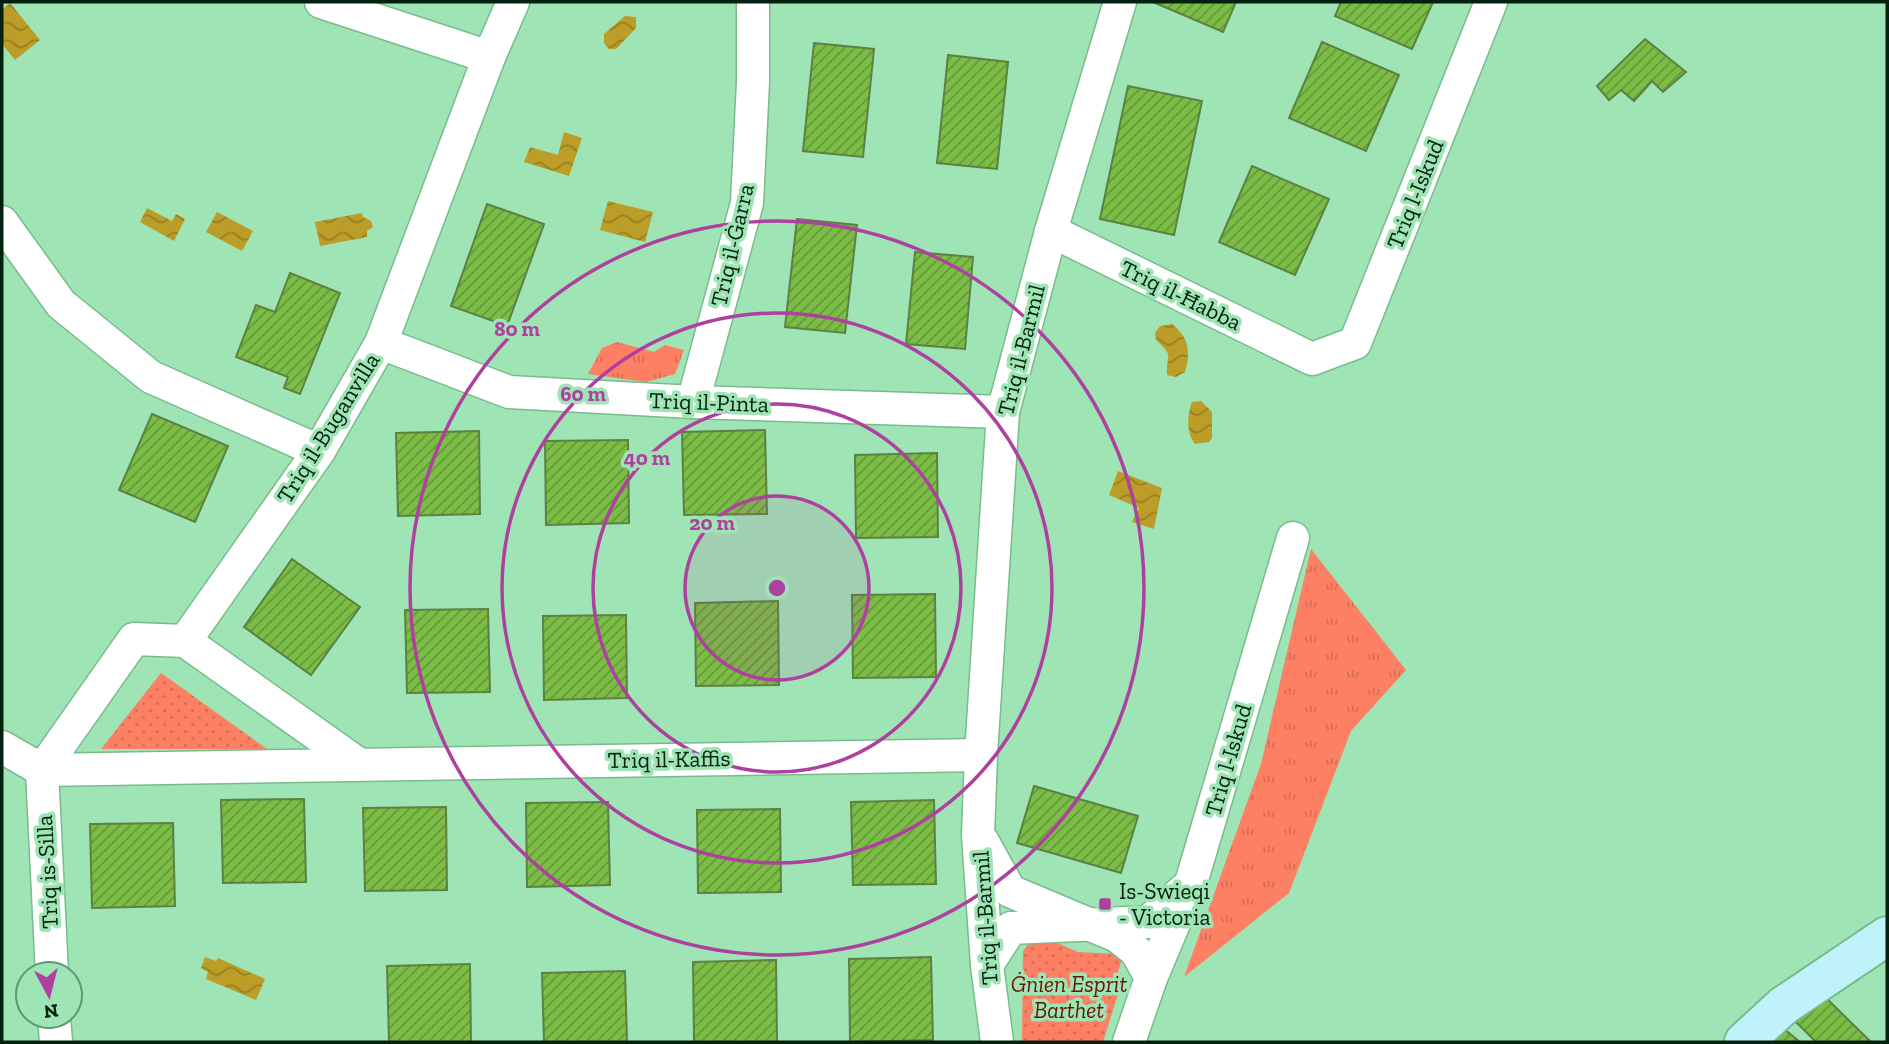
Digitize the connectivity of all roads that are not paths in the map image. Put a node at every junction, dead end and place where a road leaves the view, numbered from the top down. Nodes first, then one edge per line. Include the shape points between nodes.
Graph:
1 (321, 2) edge
2 (513, 2) edge
3 (753, 2) edge
4 (1120, 2) edge
5 (1491, 2) edge
6 (489, 57) junction
7 (2, 222) edge
8 (1051, 231) junction
9 (381, 343) junction
10 (1312, 359) joint
11 (693, 402) junction
12 (1003, 412) junction
13 (319, 450) junction
14 (1293, 538) dead end
15 (185, 641) junction
16 (2, 747) edge
17 (981, 755) junction
18 (357, 763) junction
19 (42, 770) junction
20 (978, 835) junction
21 (1191, 883) junction
22 (1084, 923) junction
23 (1887, 936) edge
24 (51, 960) edge
25 (986, 965) junction
26 (1151, 978) junction
27 (997, 1042) edge
28 (1129, 1042) edge
29 (1744, 1042) edge

1 - 6 street
2 - 6 street, Triq il-Buganvilla
3 - 11 street, Triq il-Ġarra via 747,202
4 - 8 street, Triq il-Barmil
5 - 10 street, Triq l-Iskud via 1355,343
6 - 9 street, Triq il-Buganvilla
7 - 13 street via 61,304 151,377
8 - 10 street, Triq il-Ħabba
8 - 12 street, Triq il-Barmil
9 - 11 street, Triq il-Pinta via 509,392
9 - 13 street, Triq il-Buganvilla
11 - 12 street, Triq il-Pinta
12 - 17 street, Triq il-Barmil
13 - 15 street, Triq il-Buganvilla
14 - 21 street, Triq l-Iskud
15 - 18 street
15 - 19 street via 134,639
16 - 19 street
17 - 18 street, Triq il-Kaffis
17 - 20 street, Triq il-Barmil
18 - 19 street, Triq il-Kaffis
19 - 24 street, Triq is-Silla
20 - 22 street, Triq il-Barmil via 1010,891
20 - 25 street, Triq il-Barmil
21 - 22 street, Triq il-Barmil via 1148,922
21 - 26 street, Triq l-Iskud
22 - 25 street via 1011,928
22 - 26 street via 1117,936 1136,951
23 - 29 main road via 1783,1006
25 - 27 street, Triq il-Barmil
26 - 28 street, Triq l-Iskud

